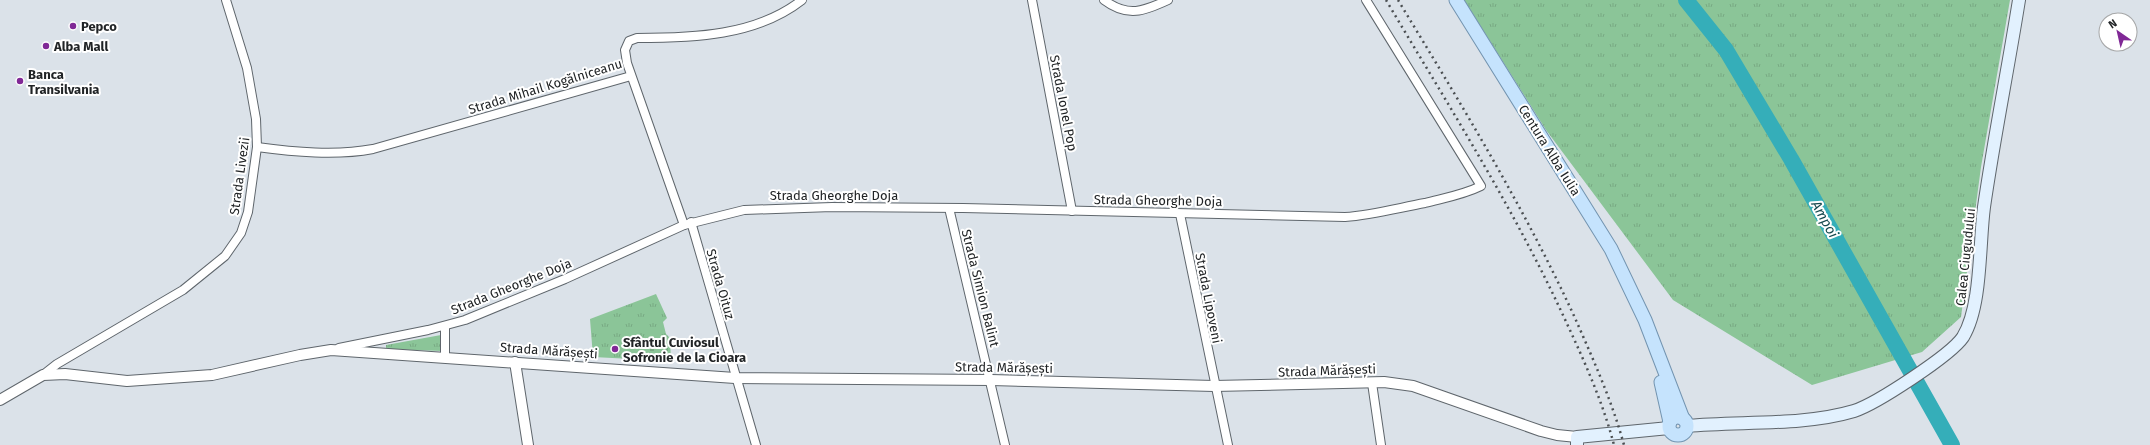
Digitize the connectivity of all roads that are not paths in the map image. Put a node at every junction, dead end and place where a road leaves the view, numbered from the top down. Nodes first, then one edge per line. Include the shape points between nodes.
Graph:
1 (226, 0) edge
2 (802, 0) edge
3 (1032, 0) edge
4 (1104, 0) edge
5 (1168, 0) edge
6 (1366, 0) edge
7 (1456, 0) edge
8 (2019, 0) edge
9 (631, 76) junction
10 (257, 147) junction
11 (949, 208) junction
12 (1072, 211) junction
13 (1180, 214) junction
14 (687, 223) junction
15 (445, 326) junction
16 (331, 350) junction
17 (445, 357) junction
18 (515, 362) junction
19 (43, 375) junction
20 (735, 378) junction
21 (991, 380) junction
22 (1372, 383) junction
23 (1214, 386) junction
24 (0, 400) edge
25 (1678, 429) edge
26 (1577, 441) edge
27 (528, 445) edge
28 (756, 445) edge
29 (1005, 445) edge
30 (1228, 445) edge
31 (1381, 445) edge
32 (1687, 445) edge

1 - 10 street, Strada Livezii via 253,92
2 - 9 street, Strada Mihail Kogălniceanu via 779,16 734,30 698,37 637,38 629,41 625,50
3 - 12 street, Strada Ionel Pop
4 - 5 street via 1126,12 1140,11
6 - 13 street, Strada Gheorghe Doja via 1481,186 1456,196 1363,215
7 - 25 main road, Centura Alba Iulia via 1611,249 1637,304
8 - 25 main road, Calea Ciugudului via 1985,206 1972,317 1962,338 1944,355 1888,394 1869,405 1840,415
9 - 10 street, Strada Mihail Kogălniceanu via 354,153
9 - 14 street, Strada Oituz
10 - 19 street, Strada Livezii via 248,212 240,233 225,256 183,290 57,364
11 - 12 street, Strada Gheorghe Doja
11 - 14 street, Strada Gheorghe Doja via 760,208
11 - 21 street, Strada Simion Balint
12 - 13 street, Strada Gheorghe Doja
13 - 23 street, Strada Lipoveni
14 - 15 street, Strada Gheorghe Doja via 565,279 474,317
14 - 20 street, Strada Oituz
15 - 16 street, Strada Gheorghe Doja
15 - 17 street
16 - 17 street, Strada Mărășești
16 - 19 street, Strada Gheorghe Doja via 204,376 127,381 65,374
17 - 18 street, Strada Mărășești
18 - 20 street, Strada Mărășești
18 - 27 street
19 - 24 street, Strada Gheorghe Doja
20 - 21 street, Strada Mărășești
20 - 28 street, Strada Oituz
21 - 23 street, Strada Mărășești
21 - 29 street, Strada Simion Balint
22 - 23 street, Strada Mărășești
22 - 26 street, Strada Mărășești via 1413,386
22 - 31 street
23 - 30 street
25 - 26 main road, Strada Mărășești
25 - 32 main road, Centura Alba Iulia

